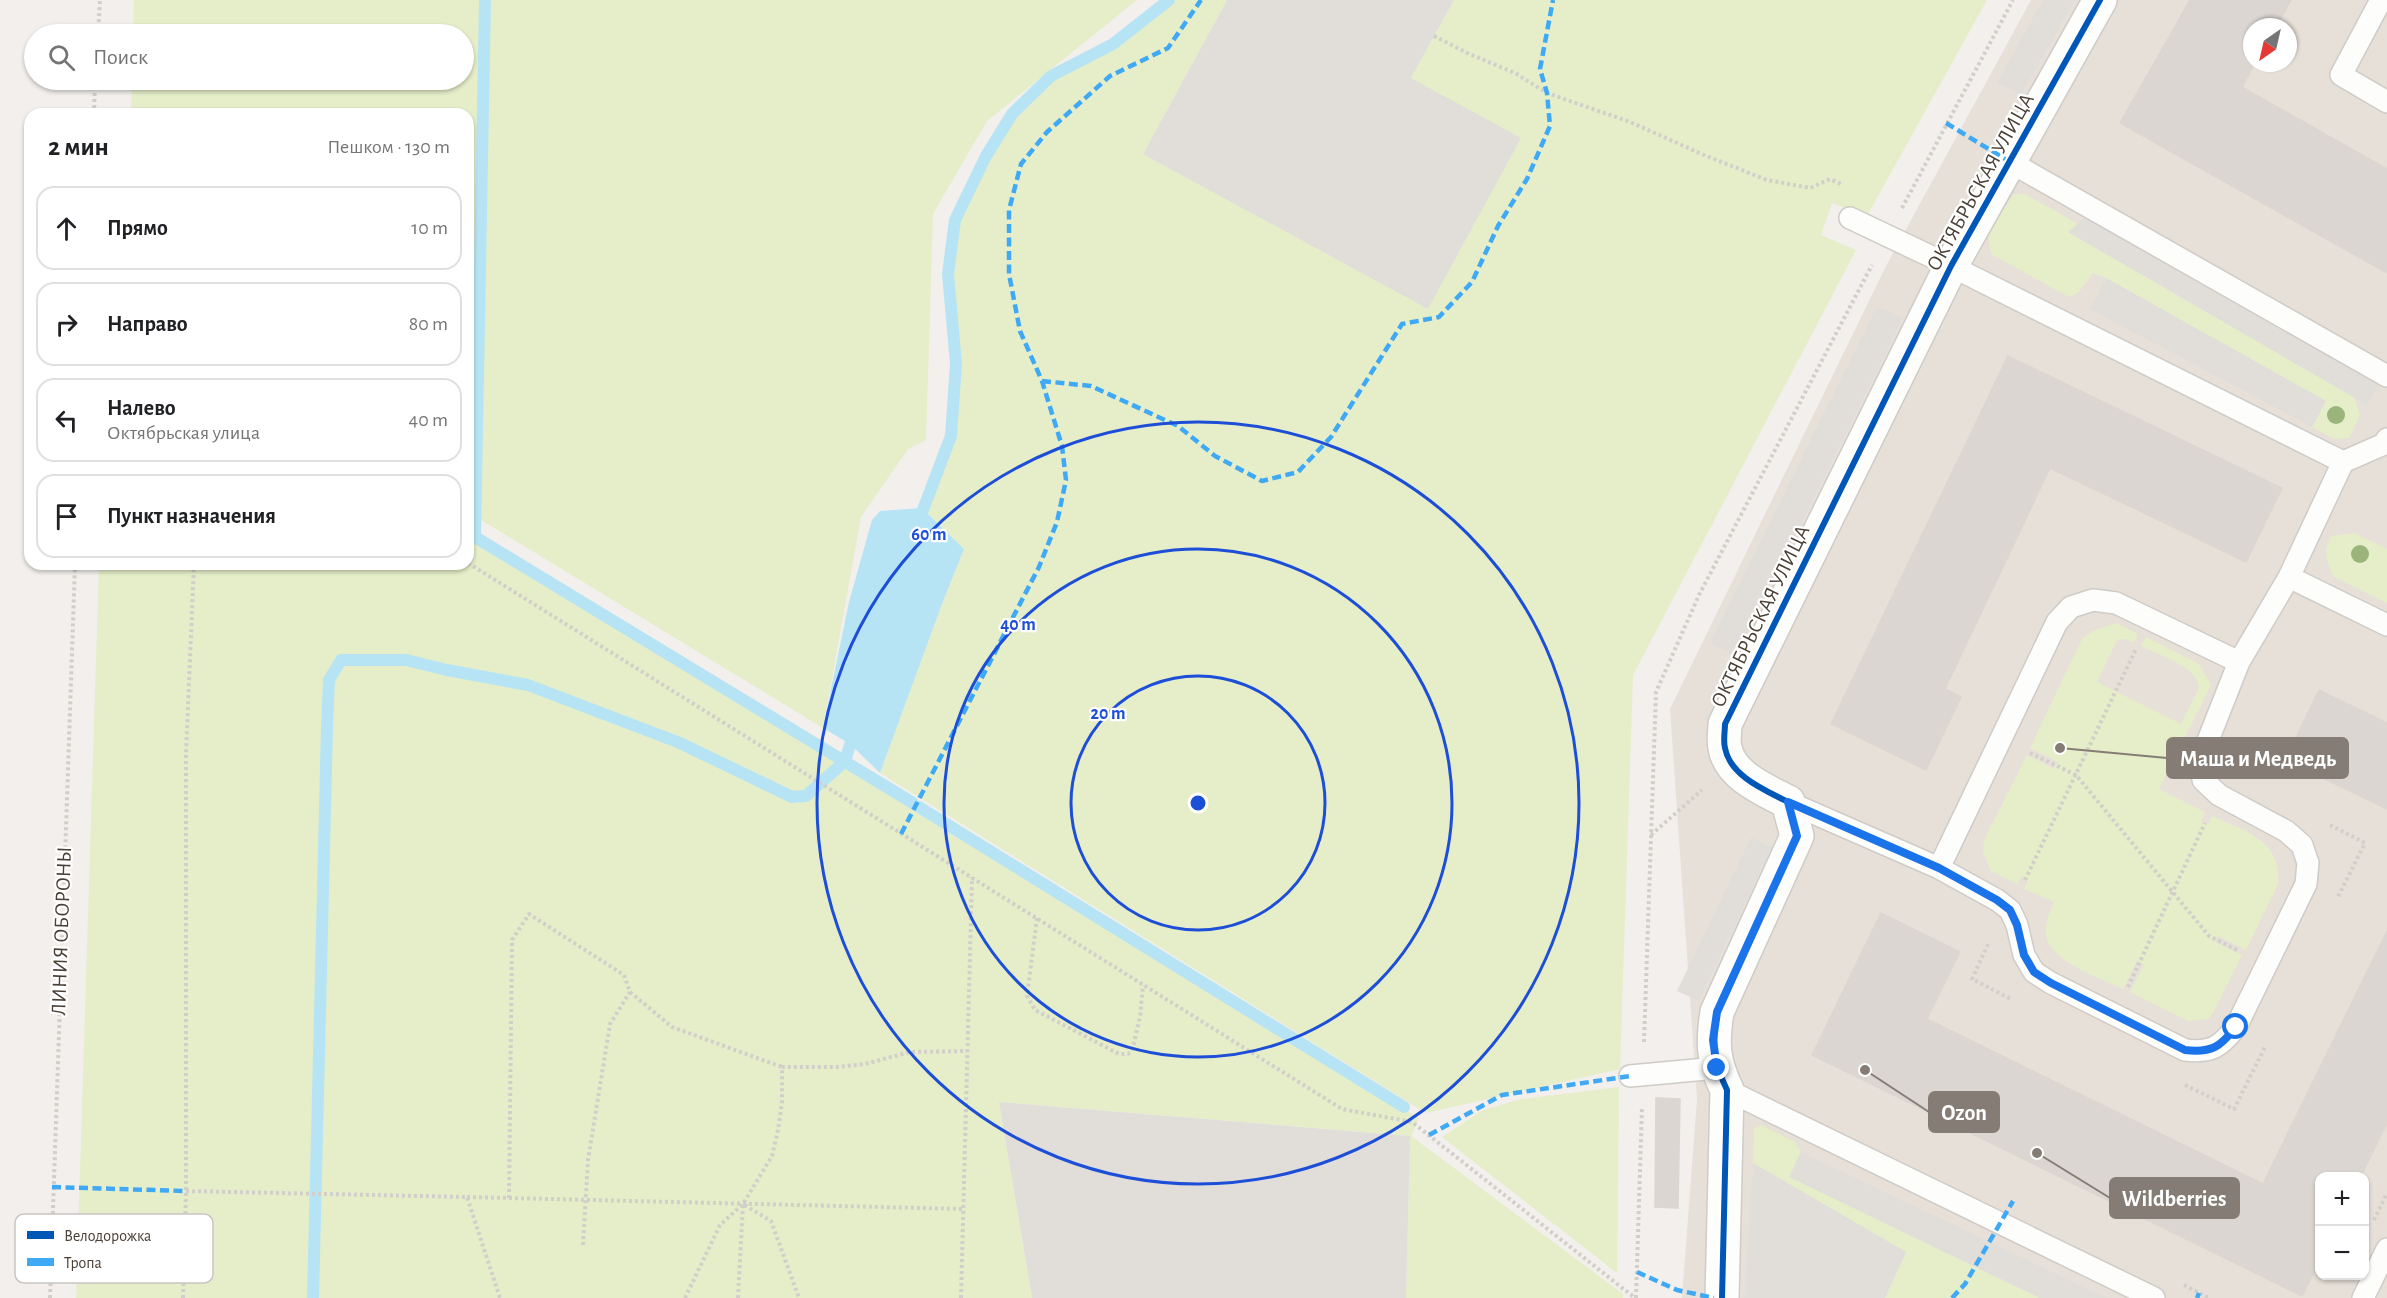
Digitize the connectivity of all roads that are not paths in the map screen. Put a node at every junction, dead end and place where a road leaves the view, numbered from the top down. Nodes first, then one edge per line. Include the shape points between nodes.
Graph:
1 (2100, 0) edge
2 (2382, 0) edge
3 (2387, 102) edge
4 (2010, 162) junction
5 (1850, 218) dead end
6 (1951, 266) junction
7 (2387, 376) edge
8 (2387, 439) edge
9 (2343, 462) junction
10 (2289, 577) junction
11 (2387, 625) edge
12 (2239, 662) junction
13 (1788, 802) junction
14 (1939, 868) junction
15 (1630, 1076) dead end
16 (1722, 1079) junction
17 (2387, 1249) edge
18 (1722, 1298) edge
19 (2154, 1298) edge
20 (2363, 1298) edge

1 - 4 street, ОКТЯБРЬСКАЯ УЛИЦА
2 - 3 lane via 2341,75
4 - 6 street, ОКТЯБРЬСКАЯ УЛИЦА
4 - 7 lane
5 - 6 lane
6 - 9 lane
6 - 13 street, ОКТЯБРЬСКАЯ УЛИЦА via 1725,724 1725,748 1734,766 1753,783
8 - 9 lane via 2384,444
9 - 10 lane
10 - 11 lane
10 - 12 lane
12 - 14 lane via 2116,603 2093,600 2071,607 2057,622
12 - 14 lane via 2201,758 2203,780 2218,795 2286,831 2302,845 2308,863 2306,884 2236,1027 2223,1044 2203,1052 2185,1050 2051,983 2034,972 2024,955 2010,910
13 - 14 lane
13 - 16 street via 1797,836 1717,1012 1713,1040
15 - 16 lane
16 - 18 street
16 - 19 lane
17 - 20 lane

